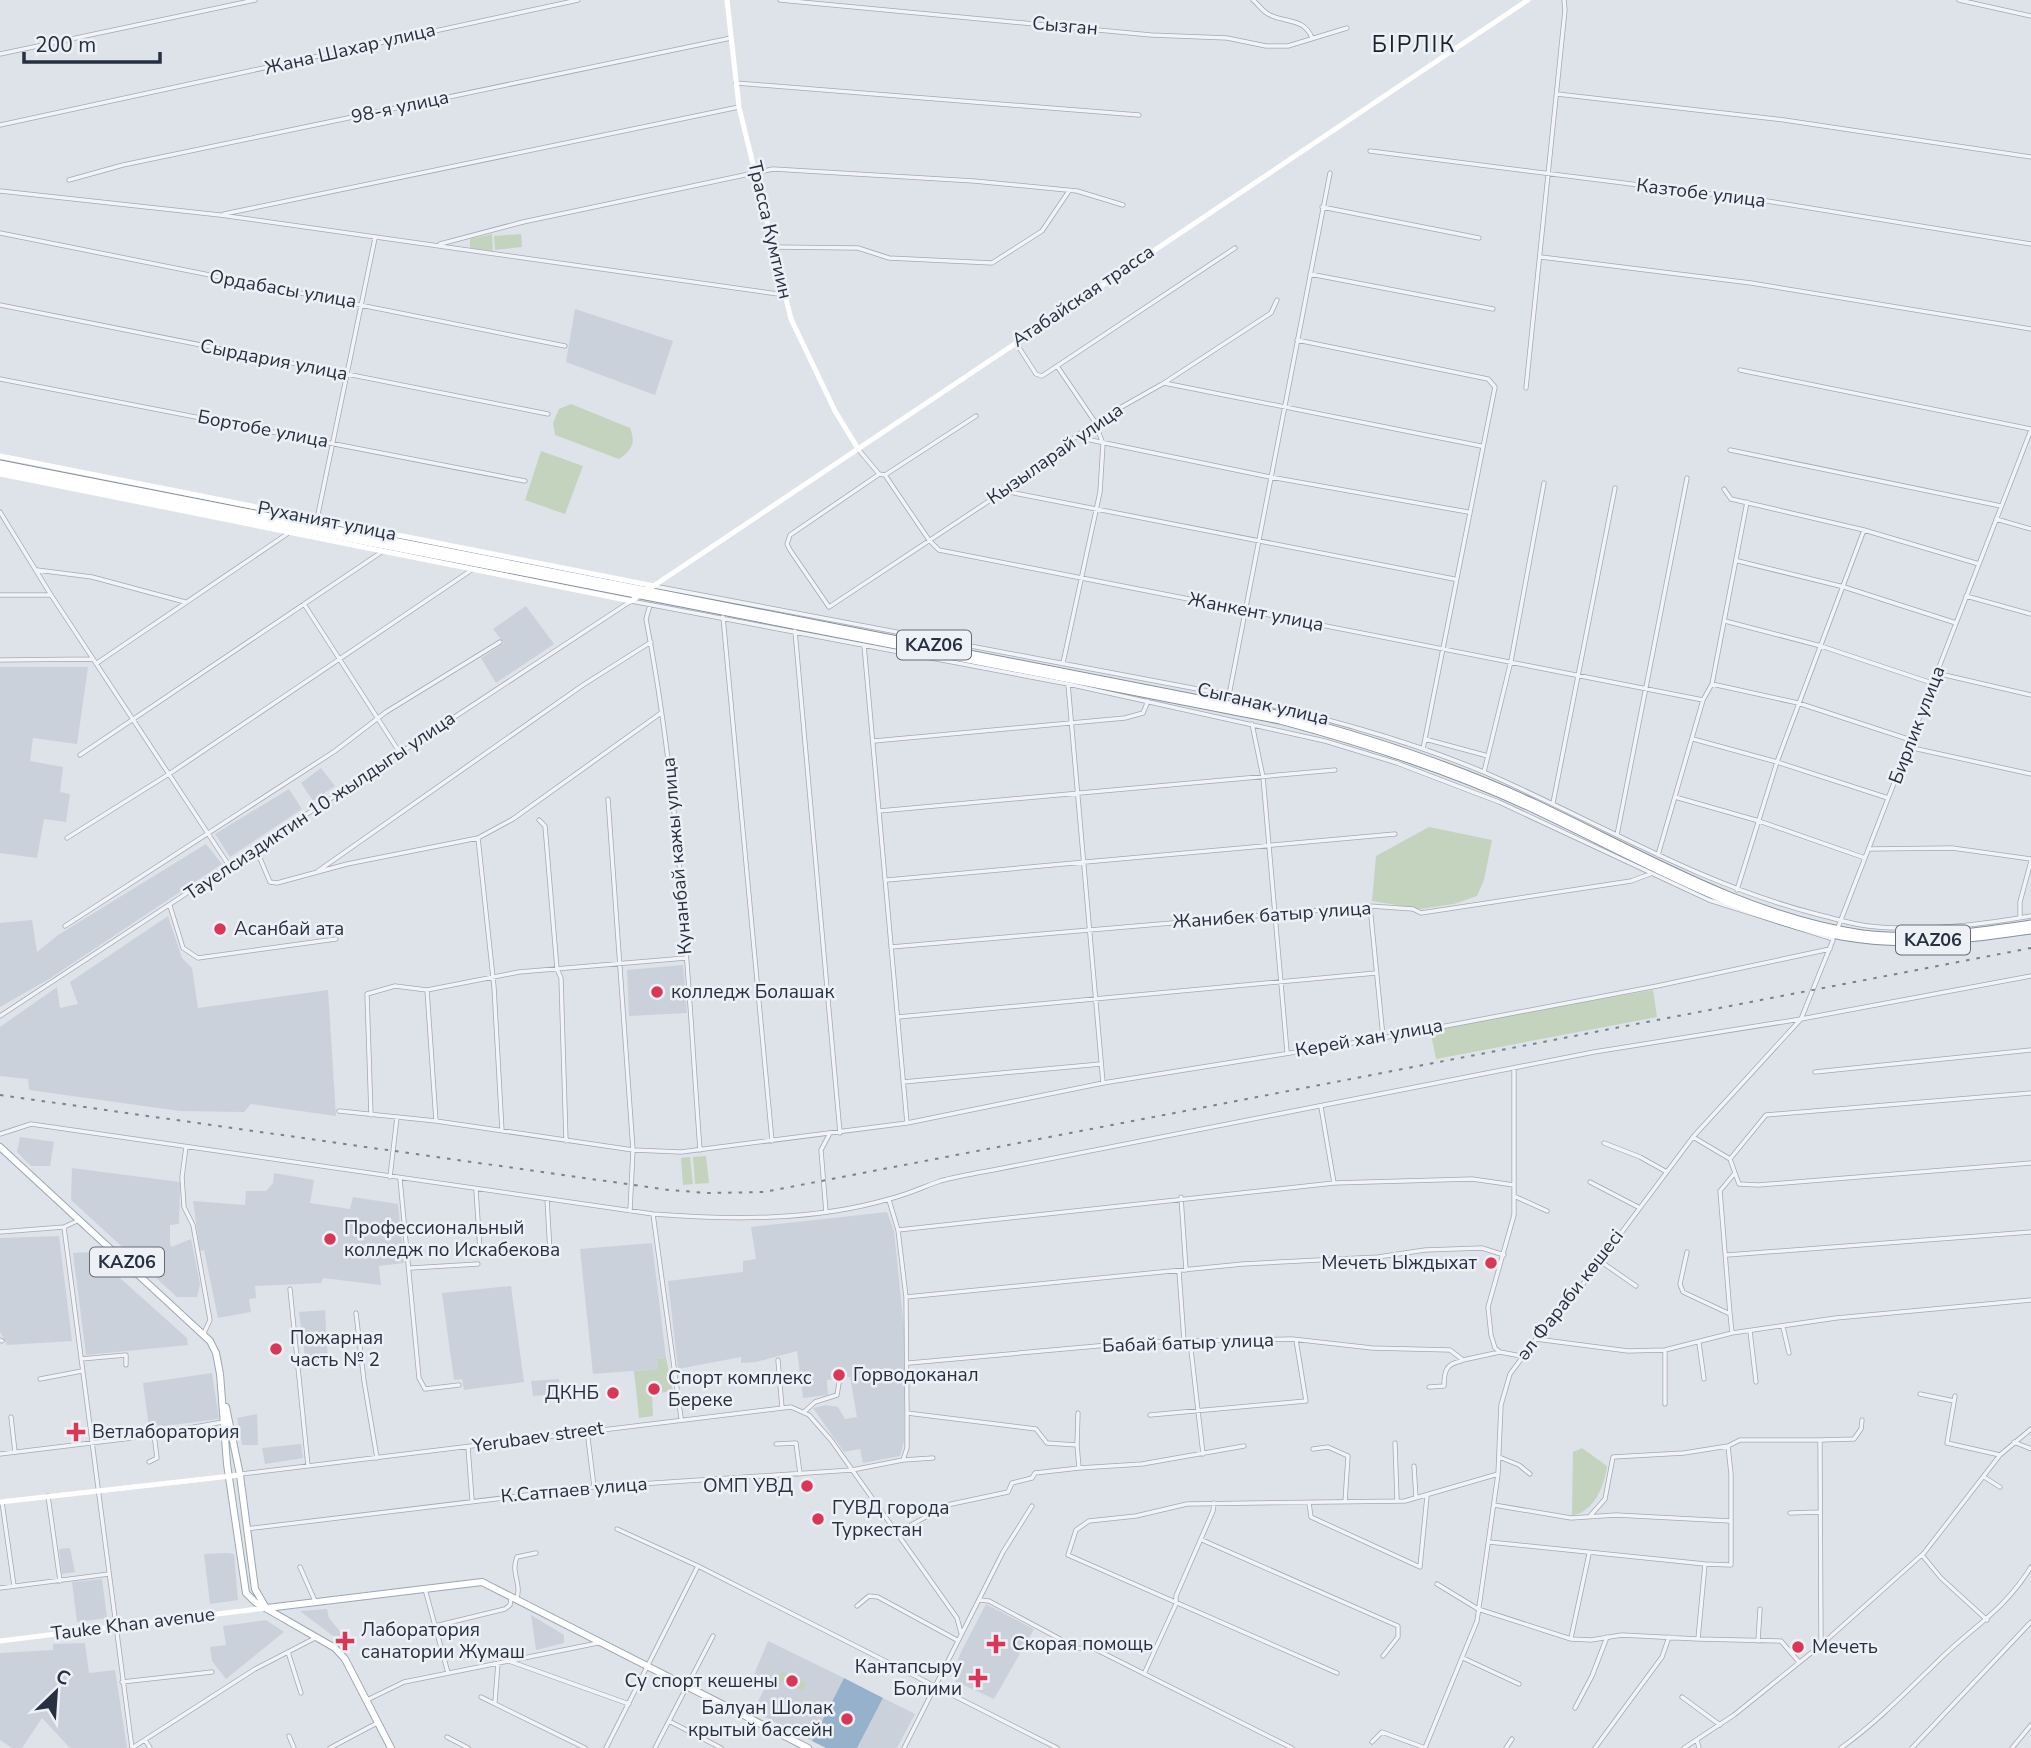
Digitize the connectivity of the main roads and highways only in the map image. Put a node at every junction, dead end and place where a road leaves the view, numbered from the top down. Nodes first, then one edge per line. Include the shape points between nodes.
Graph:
1 (727, 0) edge
2 (1528, 0) edge
3 (857, 447) junction
4 (0, 456) edge
5 (0, 464) edge
6 (0, 472) edge
7 (651, 588) junction
8 (640, 595) junction
9 (631, 601) joint
10 (2031, 924) edge
11 (2031, 930) edge
12 (1835, 934) junction
13 (0, 1147) edge
14 (223, 1395) junction
15 (240, 1475) junction
16 (228, 1476) junction
17 (1, 1502) edge
18 (265, 1608) junction
19 (0, 1641) edge
20 (391, 1748) edge
21 (808, 1748) edge

1 - 3 main road, Трасса Кумтиин via 739,107 785,295 801,340
2 - 3 main road, Атабайская трасса
3 - 7 main road, Атабайская трасса
4 - 7 main road, Руханият улица
5 - 7 highway, KАZ06
6 - 8 highway, KАZ06
6 - 9 main road, Руханият улица
7 - 8 main road, Атабайская трасса
7 - 12 highway, KАZ06 via 1222,701 1324,726 1480,780 1715,889
8 - 9 main road, Тауелсиздиктин 10 жылдыгы улица
8 - 12 highway, KАZ06 via 1221,706 1323,731 1478,785 1713,894
10 - 12 highway, KАZ06 via 1900,936
11 - 12 highway, KАZ06 via 1900,942
13 - 14 main road, KАZ06 via 204,1333 216,1353
14 - 15 main road, KАZ06
14 - 16 main road, KАZ06
15 - 16 main road, Yerubaev street
15 - 18 main road, KАZ06 via 255,1589
16 - 17 main road, Yerubaev street
16 - 18 main road, KАZ06 via 243,1584 250,1598
18 - 19 main road, Tauke Khan avenue
18 - 20 main road, KАZ06 via 319,1637 345,1659
18 - 21 main road via 482,1582

